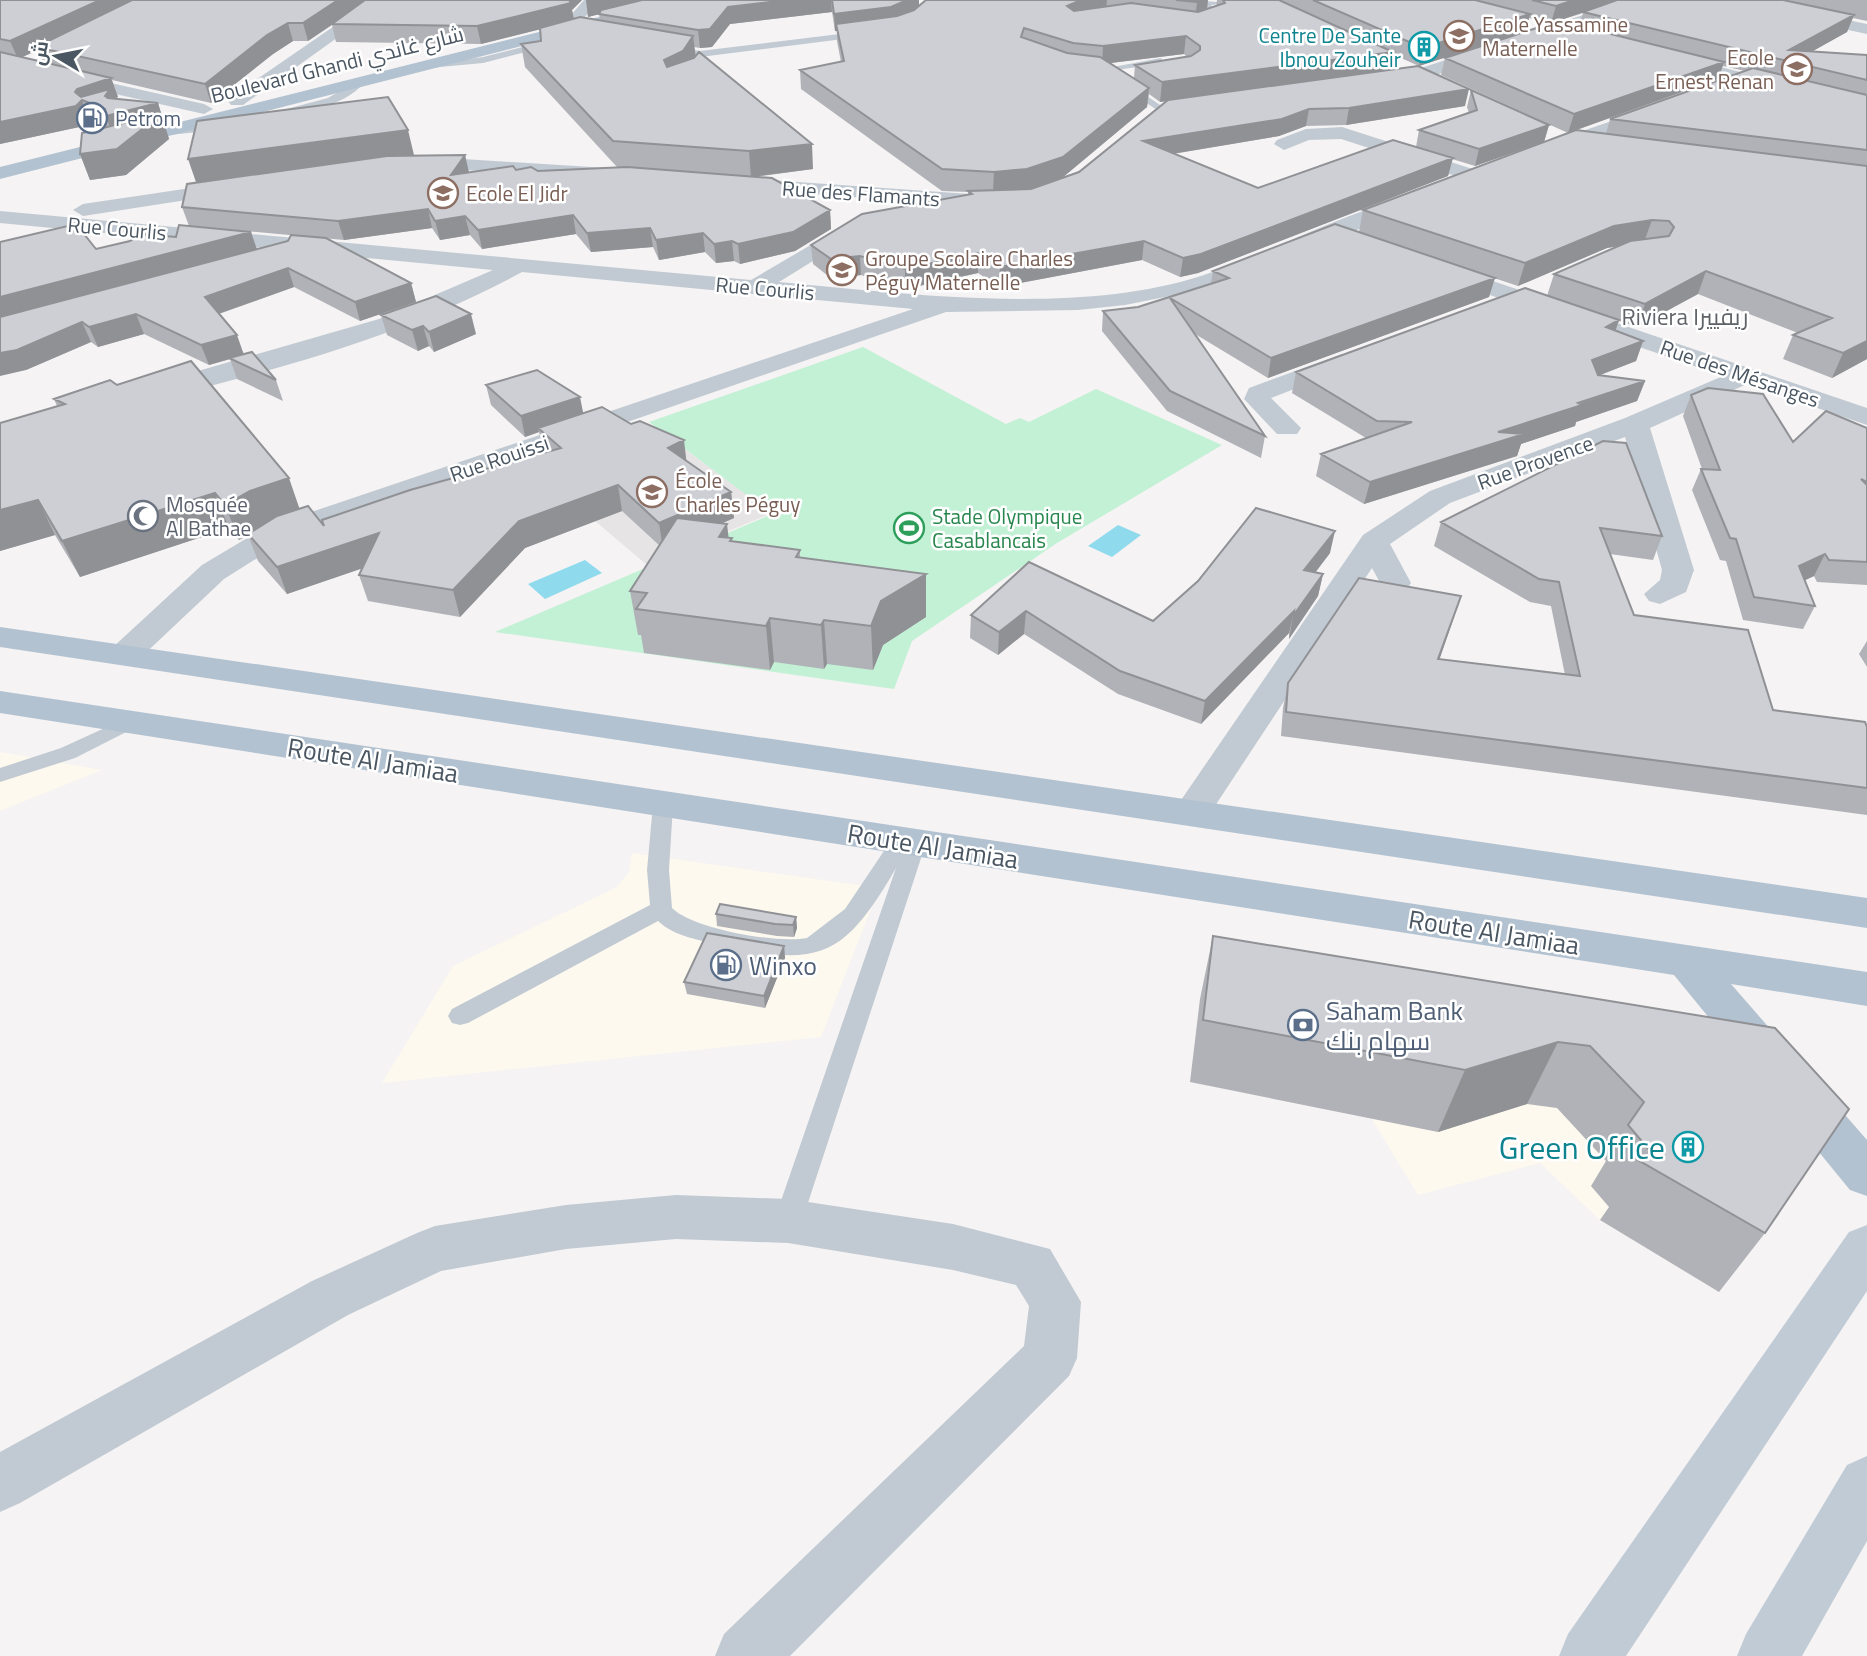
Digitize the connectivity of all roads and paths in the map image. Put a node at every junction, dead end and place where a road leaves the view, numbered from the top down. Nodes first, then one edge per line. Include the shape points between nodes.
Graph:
1 (382, 0) edge
2 (592, 0) edge
3 (639, 0) edge
4 (1644, 0) edge
5 (1731, 0) edge
6 (1223, 1) edge
7 (691, 2) edge
8 (1241, 4) edge
9 (579, 15) junction
10 (1516, 21) edge
11 (1196, 24) edge
12 (602, 28) junction
13 (1866, 28) edge
14 (1553, 30) junction
15 (872, 33) edge
16 (586, 34) junction
17 (1579, 37) edge
18 (653, 45) edge
19 (700, 54) junction
20 (45, 56) edge
21 (1656, 56) edge
22 (1384, 58) edge
23 (1169, 60) edge
24 (0, 63) edge
25 (429, 65) junction
26 (702, 66) edge
27 (21, 68) junction
28 (1091, 69) edge
29 (1102, 70) junction
30 (1421, 74) junction
31 (1137, 77) edge
32 (1746, 78) junction
33 (1118, 80) junction
34 (1357, 83) edge
35 (1445, 86) edge
36 (1708, 92) edge
37 (142, 95) junction
38 (121, 101) edge
39 (237, 101) junction
40 (1682, 101) edge
41 (1170, 107) joint
42 (204, 109) junction
43 (1867, 109) edge
44 (1143, 123) edge
45 (90, 125) edge
46 (1542, 131) edge
47 (108, 133) junction
48 (1566, 142) junction
49 (1284, 144) dead end
50 (1608, 148) edge
51 (1527, 157) edge
52 (0, 160) edge
53 (391, 164) edge
54 (1501, 167) edge
55 (0, 173) edge
56 (630, 176) edge
57 (1475, 176) junction
58 (725, 183) edge
59 (254, 185) edge
60 (1450, 187) edge
61 (902, 197) junction
62 (1424, 197) edge
63 (1020, 201) edge
64 (11, 218) edge
65 (106, 226) junction
66 (1335, 234) junction
67 (40, 243) edge
68 (1362, 243) edge
69 (309, 246) junction
70 (1414, 261) edge
71 (242, 264) edge
72 (519, 265) junction
73 (1557, 282) edge
74 (756, 287) junction
75 (1520, 297) junction
76 (948, 305) junction
77 (1482, 311) edge
78 (1368, 352) edge
79 (1747, 375) junction
80 (136, 397) edge
81 (1866, 415) edge
82 (1635, 425) junction
83 (1287, 428) dead end
84 (1374, 541) junction
85 (1395, 583) edge
86 (1660, 594) dead end
87 (0, 637) edge
88 (124, 655) junction
89 (0, 702) edge
90 (131, 722) junction
91 (0, 775) edge
92 (663, 804) junction
93 (1192, 812) junction
94 (908, 842) junction
95 (661, 909) junction
96 (1867, 913) edge
97 (1687, 962) junction
98 (1867, 989) edge
99 (460, 1016) dead end
100 (1867, 1175) edge
101 (788, 1220) junction
102 (1867, 1248) edge
103 (0, 1483) edge
104 (1867, 1485) edge
105 (746, 1656) edge
106 (1590, 1656) edge
107 (1768, 1656) edge

1 - 39 street
2 - 9 street
3 - 9 main road, Boulevard Ghandi شارع غاندي
4 - 14 street
5 - 13 street
6 - 8 lane
6 - 11 lane via 1207,3 1206,8 1217,17
7 - 12 main road, Boulevard Ghandi شارع غاندي via 665,5
9 - 39 main road, Boulevard Ghandi شارع غاندي
10 - 14 street
12 - 16 lane
12 - 16 lane
12 - 25 main road, Boulevard Ghandi شارع غاندي
14 - 17 street
14 - 30 street
15 - 19 lane
16 - 25 lane via 483,60
18 - 19 lane
19 - 26 lane via 705,60
20 - 27 street
21 - 32 street
22 - 30 street
23 - 29 lane
24 - 27 street
25 - 55 main road, Boulevard Ghandi شارع غاندي
27 - 37 street
28 - 29 lane
29 - 33 lane
30 - 34 street
30 - 35 street
31 - 33 lane
32 - 36 street
32 - 43 street
33 - 41 lane
37 - 38 lane
37 - 42 street
39 - 42 main road, Boulevard Ghandi شارع غاندي
40 - 48 street
41 - 44 street
42 - 47 main road, Boulevard Ghandi شارع غاندي
45 - 47 lane
46 - 48 street
47 - 52 main road, Boulevard Ghandi شارع غاندي
48 - 50 street
48 - 51 street
49 - 57 street via 1306,135 1342,133
53 - 56 street via 439,162
54 - 57 street
57 - 60 street
58 - 61 street, Rue des Flamants
59 - 64 street
61 - 63 street, Rue des Flamants
61 - 74 street
62 - 66 street, Rue Courlis
64 - 65 street, Rue Courlis
65 - 67 street
65 - 69 street, Rue Courlis
66 - 68 street
66 - 76 street, Rue Courlis via 1205,282 1152,293 1034,306
69 - 71 street
69 - 72 street, Rue Courlis
70 - 75 street, Rue des Mésanges
72 - 74 street, Rue Courlis
72 - 80 street via 436,307
73 - 75 street
74 - 76 street, Rue Courlis
75 - 77 street
75 - 79 street, Rue des Mésanges
76 - 88 street, Rue Rouissi via 275,534 222,563
78 - 83 street via 1258,394 1257,400
79 - 81 street, Rue des Mésanges
79 - 82 street, Rue Provence
82 - 84 street, Rue Provence via 1440,497
82 - 86 street via 1678,570 1675,585
84 - 85 street
84 - 93 street
87 - 88 main road
88 - 93 main road
89 - 90 main road, Route Al Jamiaa
90 - 91 lane via 68,753
90 - 92 main road, Route Al Jamiaa
92 - 94 main road, Route Al Jamiaa
92 - 95 lane
93 - 96 main road
94 - 95 lane via 857,912 812,946 790,948 685,928
94 - 97 main road, Route Al Jamiaa
94 - 101 lane
95 - 99 lane
97 - 98 main road, Route Al Jamiaa
97 - 100 main road
101 - 103 street via 676,1217 566,1227 435,1249 330,1298
101 - 105 street via 953,1247 1032,1266 1055,1302 1050,1358
102 - 106 street
104 - 107 street

